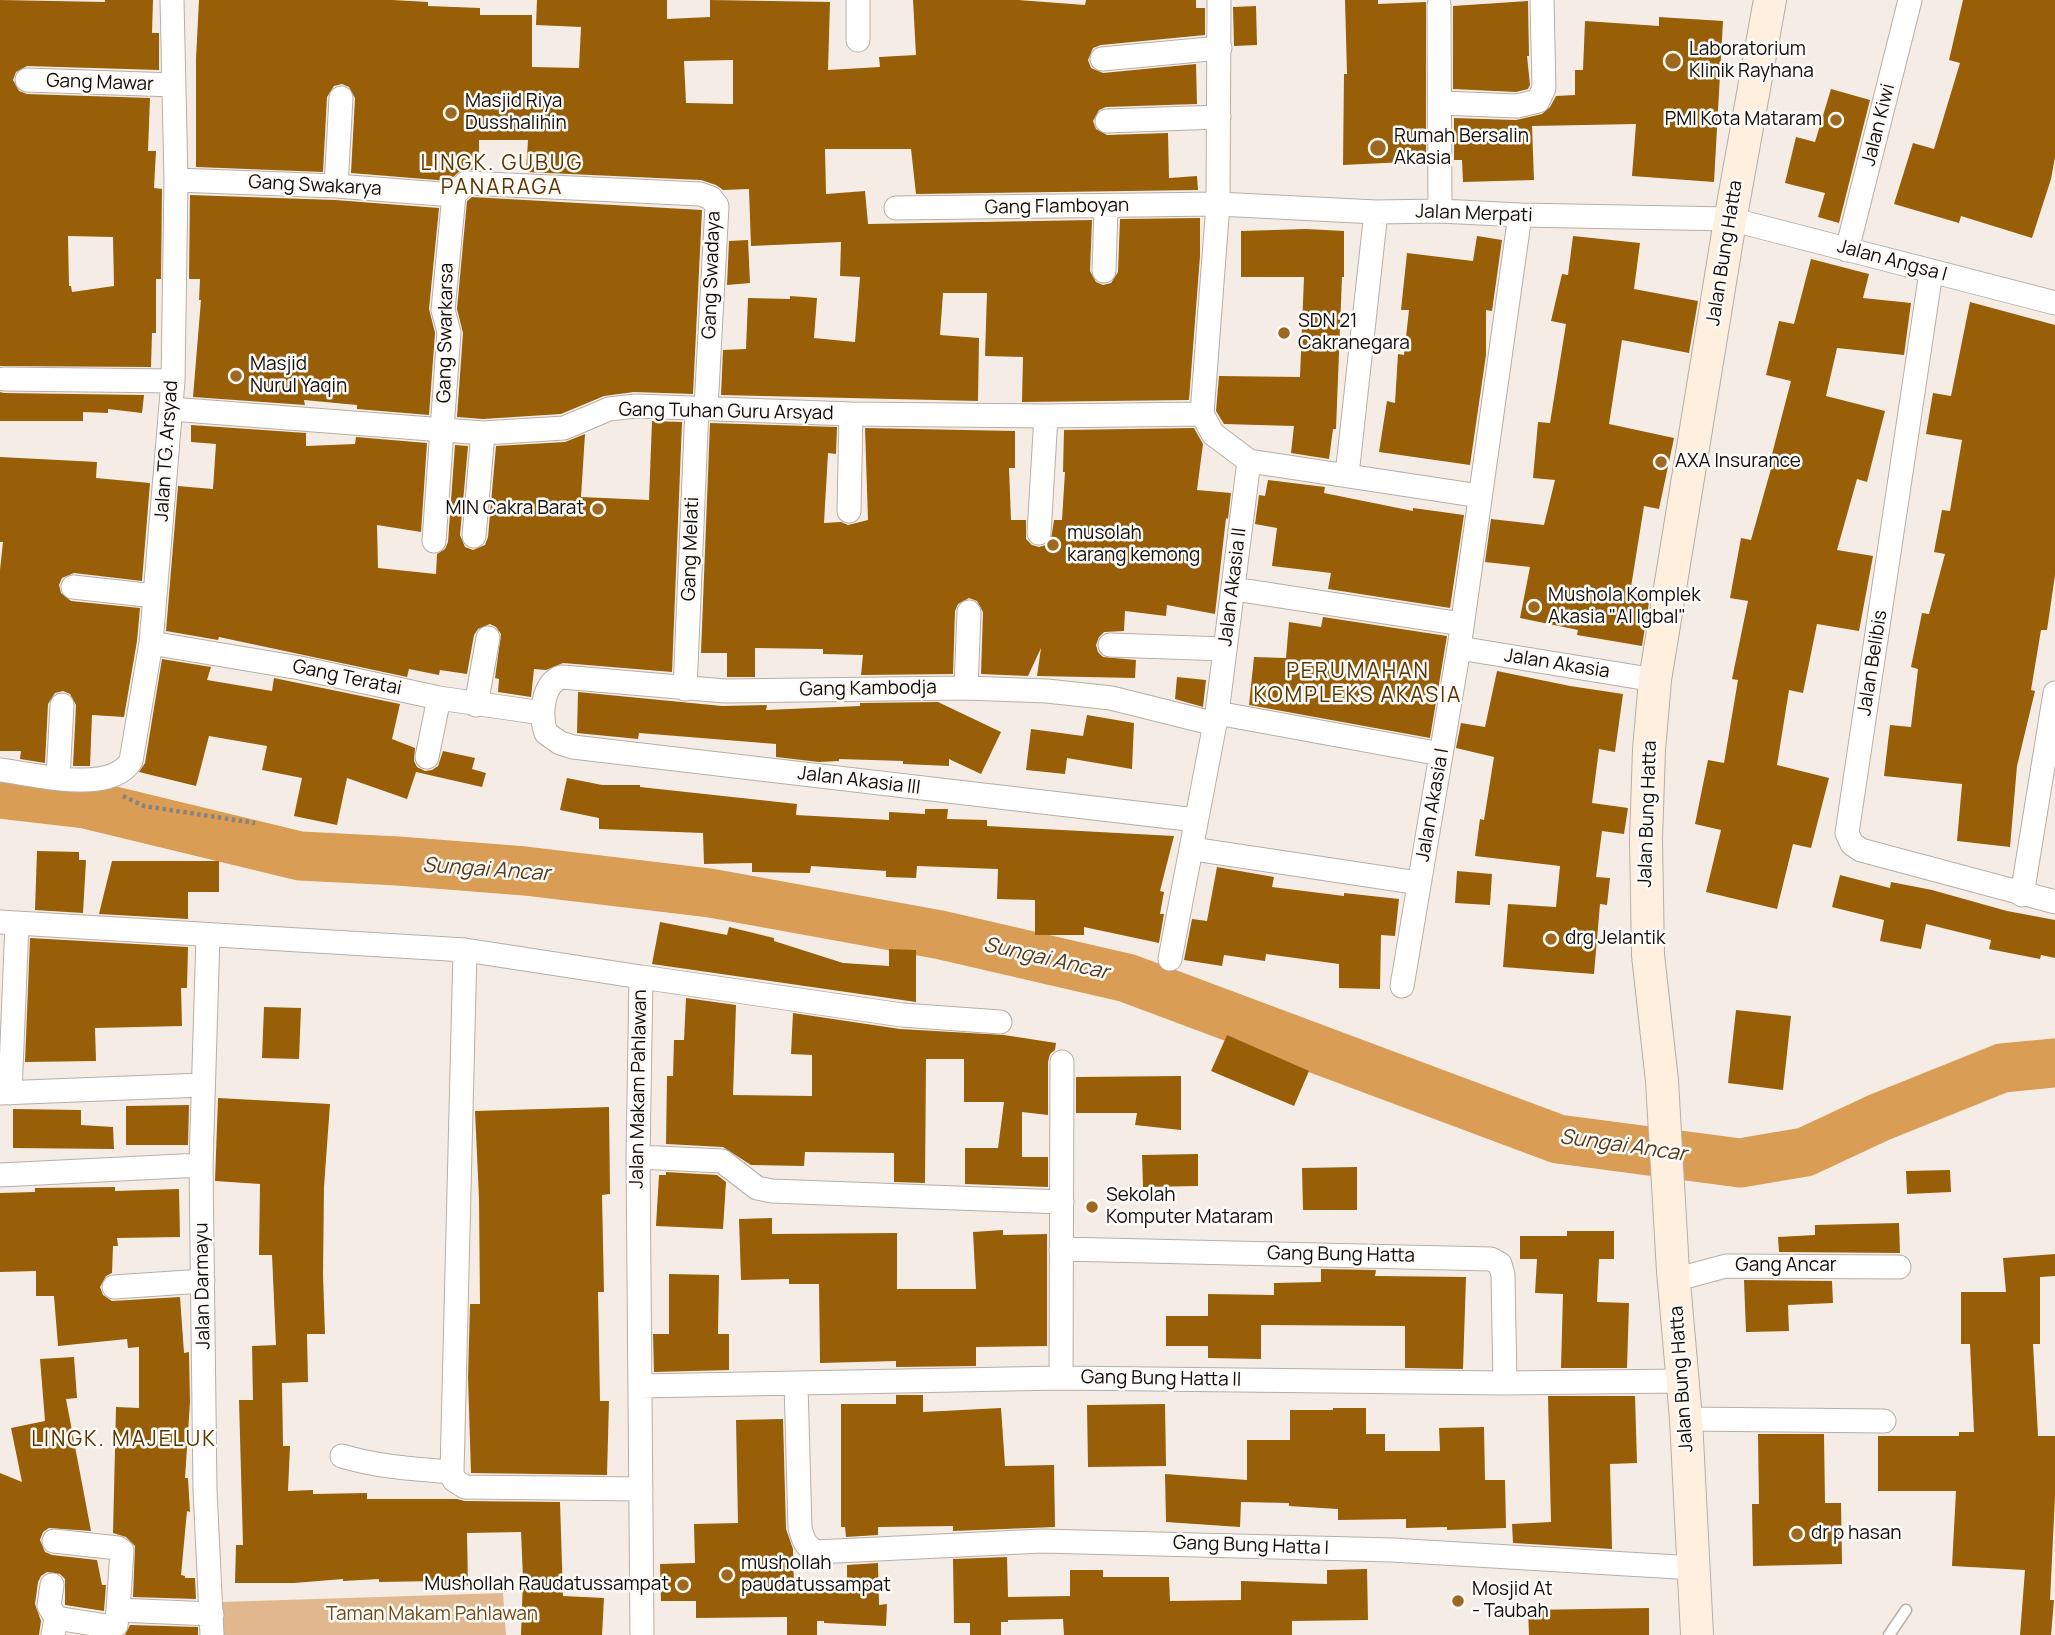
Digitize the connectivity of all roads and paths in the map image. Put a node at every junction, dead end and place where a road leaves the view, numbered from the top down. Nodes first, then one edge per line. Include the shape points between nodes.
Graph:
1 (172, 0) edge
2 (858, 0) edge
3 (1219, 0) edge
4 (1542, 0) edge
5 (1770, 0) edge
6 (1910, 0) edge
7 (1439, 5) dead end
8 (858, 40) dead end
9 (1220, 48) junction
10 (1102, 59) dead end
11 (26, 80) dead end
12 (174, 85) junction
13 (341, 98) dead end
14 (1441, 103) junction
15 (1219, 117) junction
16 (1107, 121) dead end
17 (176, 180) junction
18 (336, 186) junction
19 (454, 195) junction
20 (1218, 204) junction
21 (1106, 207) junction
22 (896, 208) dead end
23 (1440, 211) junction
24 (1376, 212) junction
25 (1520, 215) junction
26 (1730, 219) junction
27 (1847, 250) junction
28 (1104, 271) dead end
29 (1931, 272) junction
30 (2055, 303) edge
31 (4, 379) dead end
32 (173, 381) junction
33 (702, 408) junction
34 (171, 409) junction
35 (851, 414) junction
36 (1202, 414) junction
37 (1046, 416) junction
38 (444, 429) junction
39 (483, 433) junction
40 (1249, 461) junction
41 (1347, 475) junction
42 (1480, 496) junction
43 (849, 511) dead end
44 (1039, 533) dead end
45 (474, 536) dead end
46 (434, 541) dead end
47 (73, 587) dead end
48 (1234, 589) junction
49 (155, 596) junction
50 (970, 612) dead end
51 (1462, 624) junction
52 (488, 638) dead end
53 (151, 643) junction
54 (1110, 645) dead end
55 (1459, 648) junction
56 (1225, 649) junction
57 (1655, 680) junction
58 (966, 688) junction
59 (685, 690) junction
60 (2055, 693) edge
61 (439, 698) junction
62 (62, 705) dead end
63 (476, 705) junction
64 (542, 713) junction
65 (1216, 719) junction
66 (1441, 754) junction
67 (427, 757) dead end
68 (0, 770) edge
69 (58, 778) junction
70 (104, 778) junction
71 (1196, 820) junction
72 (255, 823) dead end
73 (1193, 849) junction
74 (1419, 883) junction
75 (2022, 895) junction
76 (2055, 902) edge
77 (9, 923) edge
78 (208, 936) junction
79 (465, 950) junction
80 (1170, 959) dead end
81 (641, 977) junction
82 (1402, 986) dead end
83 (1000, 1022) dead end
84 (1062, 1062) dead end
85 (203, 1085) junction
86 (5, 1093) edge
87 (638, 1157) junction
88 (201, 1165) junction
89 (0, 1175) edge
90 (1062, 1202) junction
91 (1061, 1249) junction
92 (1899, 1267) dead end
93 (1673, 1275) junction
94 (202, 1282) junction
95 (114, 1287) dead end
96 (1060, 1378) junction
97 (1681, 1381) junction
98 (1505, 1383) junction
99 (796, 1384) junction
100 (640, 1386) junction
101 (1686, 1419) junction
102 (1884, 1421) dead end
103 (342, 1456) dead end
104 (452, 1472) junction
105 (641, 1489) junction
106 (54, 1541) dead end
107 (1694, 1567) junction
108 (52, 1585) dead end
109 (118, 1610) junction
110 (1906, 1610) dead end
111 (212, 1624) edge
112 (55, 1626) edge
113 (642, 1635) edge
114 (1697, 1635) edge
115 (1889, 1635) edge

1 - 12 street, Jalan TG. Arsyad
2 - 8 street
3 - 9 street
4 - 14 street via 1544,88 1538,101 1517,106
5 - 26 main road, Jalan Bung Hatta
6 - 27 street, Jalan Kiwi
7 - 14 street
9 - 10 street
9 - 15 street
11 - 12 street, Gang Mawar
12 - 17 street, Jalan TG. Arsyad
13 - 18 street
14 - 23 street
15 - 16 street
15 - 20 street
17 - 18 street, Gang Swakarya
17 - 32 street, Jalan TG. Arsyad
18 - 19 street, Gang Swakarya
19 - 33 street, Gang Swadaya via 466,183 711,198 717,206
19 - 38 street, Gang Swarkarsa via 443,310 449,332
20 - 21 street, Gang Flamboyan
20 - 24 street, Jalan Merpati
20 - 36 street
21 - 22 street, Gang Flamboyan
21 - 28 street
23 - 24 street, Jalan Merpati
23 - 25 street, Jalan Merpati
24 - 41 street
25 - 26 street, Jalan Merpati
25 - 42 street, Jalan Akasia I
26 - 27 street, Jalan Angsa I
26 - 57 main road, Jalan Bung Hatta
27 - 29 street, Jalan Angsa I
29 - 30 street, Jalan Angsa I
29 - 75 street, Jalan Belibis via 1847,833 1861,850
31 - 32 street
32 - 34 street, Jalan TG. Arsyad
33 - 35 street, Gang Tuhan Guru Arsyad
33 - 39 street, Gang Tuhan Guru Arsyad via 609,409 564,428
33 - 59 street, Gang Melati
34 - 38 street, Gang Tuhan Guru Arsyad
34 - 49 street, Jalan TG. Arsyad
35 - 37 street, Gang Tuhan Guru Arsyad
35 - 43 street
36 - 37 street, Gang Tuhan Guru Arsyad
36 - 40 street via 1213,434
37 - 44 street
38 - 39 street, Gang Tuhan Guru Arsyad
38 - 46 street, Gang Swarkarsa
39 - 45 street
40 - 41 street
40 - 48 street, Jalan Akasia II
41 - 42 street
42 - 51 street, Jalan Akasia I
47 - 49 street
48 - 51 street
48 - 56 street, Jalan Akasia II
49 - 53 street, Jalan TG. Arsyad
50 - 58 street
51 - 55 street, Jalan Akasia I
52 - 63 street
53 - 61 street, Gang Teratai
53 - 70 street, Jalan TG. Arsyad via 131,761 120,773
54 - 56 street
55 - 57 street, Jalan Akasia
55 - 66 street, Jalan Akasia I
56 - 65 street, Jalan Akasia II
57 - 93 main road, Jalan Bung Hatta via 1646,897
58 - 59 street, Gang Kambodja
58 - 65 street, Gang Kambodja via 1088,694
59 - 64 street, Gang Kambodja via 562,677 550,684
60 - 75 street
61 - 63 street, Gang Teratai
61 - 67 street
62 - 69 street
63 - 64 street, Gang Teratai
64 - 71 street, Jalan Akasia III via 546,733 573,747
65 - 66 street
65 - 71 street, Jalan Akasia II
66 - 74 street, Jalan Akasia I
68 - 69 street
69 - 70 street
70 - 72 path via 118,794 144,806
71 - 73 street, Jalan Akasia II
73 - 74 street
73 - 80 street, Jalan Akasia II
74 - 82 street, Jalan Akasia I
75 - 76 street, Jalan Belibis
77 - 78 street, Jalan Makam Pahlawan
77 - 86 street
78 - 79 street, Jalan Makam Pahlawan
78 - 85 street, Jalan Darmayu
79 - 81 street, Jalan Makam Pahlawan
79 - 104 street
81 - 83 street via 902,1015
81 - 87 street, Jalan Makam Pahlawan
84 - 90 street
85 - 86 street
85 - 88 street, Jalan Darmayu
87 - 90 street via 722,1161 757,1188 772,1191
87 - 100 street, Jalan Makam Pahlawan
88 - 89 street
88 - 94 street, Jalan Darmayu
90 - 91 street
91 - 96 street
91 - 98 street, Gang Bung Hatta via 1491,1258 1500,1264 1503,1275
92 - 93 street, Gang Ancar via 1726,1266
93 - 97 main road, Jalan Bung Hatta
94 - 95 street
94 - 111 street, Jalan Darmayu
96 - 98 street, Gang Bung Hatta II
96 - 99 street, Gang Bung Hatta II
97 - 98 street, Gang Bung Hatta II
97 - 101 main road, Jalan Bung Hatta
99 - 100 street, Gang Bung Hatta II
99 - 107 street, Gang Bung Hatta I via 800,1528 808,1548 816,1552 1042,1541 1392,1550
100 - 105 street, Jalan Makam Pahlawan
101 - 102 street
101 - 107 main road, Jalan Bung Hatta
103 - 104 street via 391,1467
104 - 105 street via 454,1480 465,1487
105 - 113 street, Jalan Makam Pahlawan
106 - 109 street via 122,1551
107 - 114 main road, Jalan Bung Hatta
108 - 112 street via 49,1606
109 - 111 street
109 - 112 street via 114,1627
110 - 115 lane

